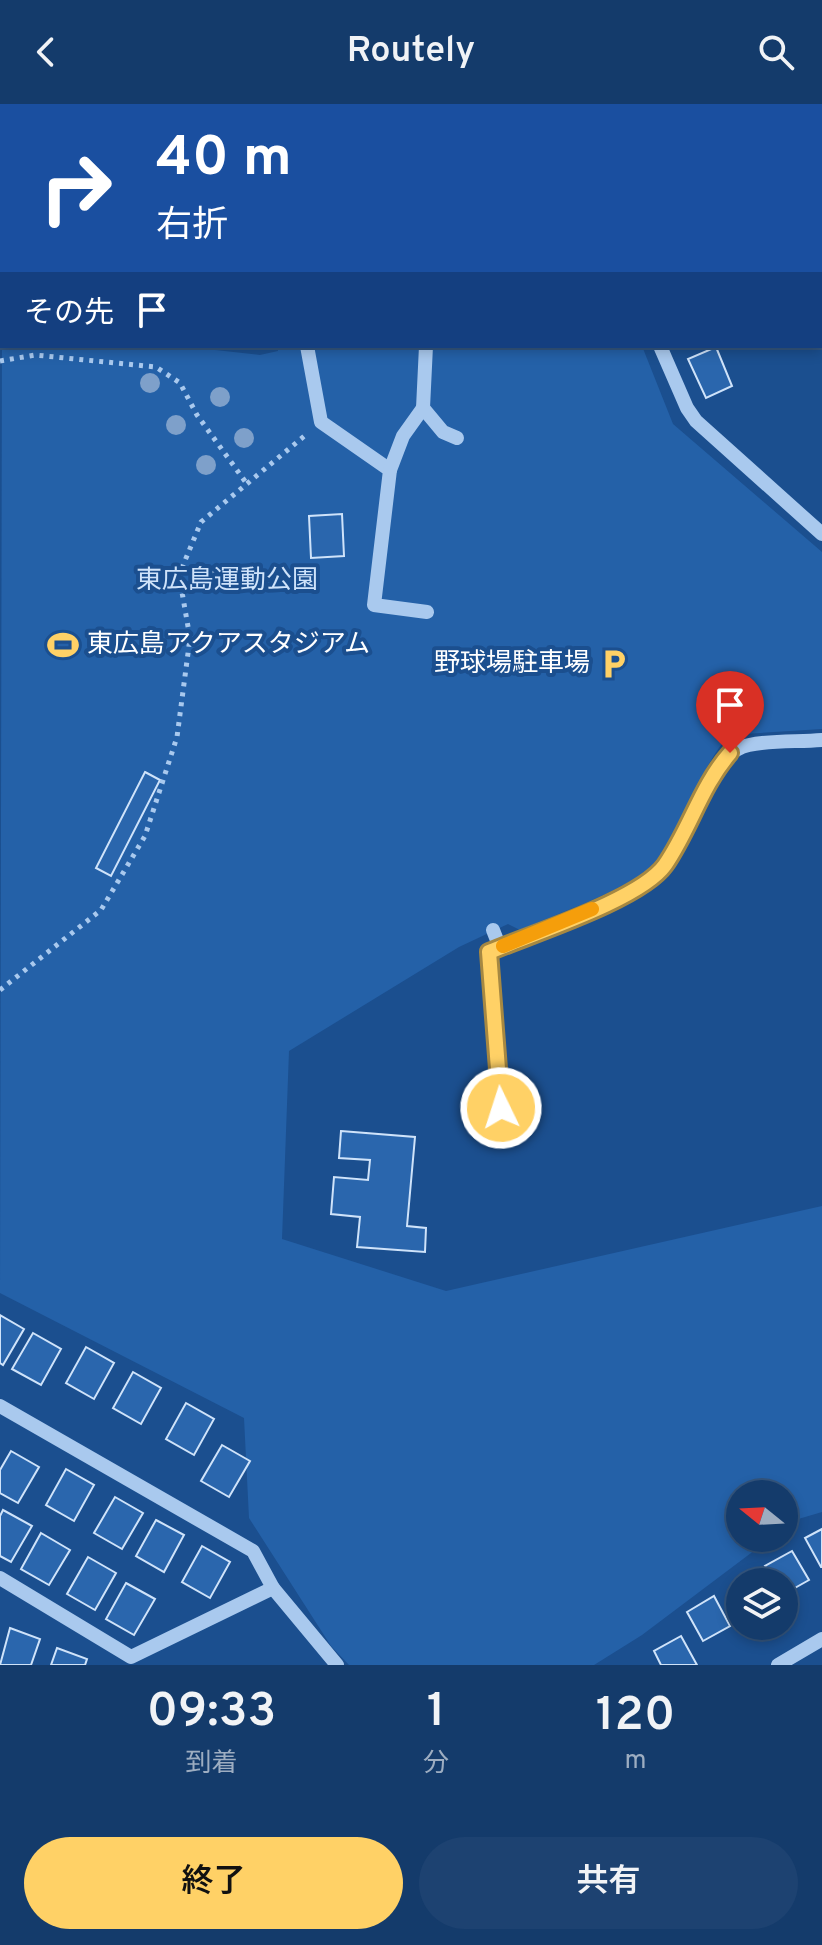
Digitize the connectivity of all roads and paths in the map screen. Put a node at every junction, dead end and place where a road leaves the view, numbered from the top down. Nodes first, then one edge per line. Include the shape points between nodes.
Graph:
1 (307, 348) edge
2 (426, 348) edge
3 (661, 348) edge
4 (0, 361) edge
5 (423, 408) junction
6 (321, 422) junction
7 (457, 438) dead end
8 (390, 470) junction
9 (247, 484) junction
10 (822, 534) edge
11 (427, 612) dead end
12 (822, 740) edge
13 (493, 930) dead end
14 (500, 948) junction
15 (0, 990) edge
16 (501, 1108) dead end
17 (0, 1406) edge
18 (0, 1578) edge
19 (273, 1588) junction
20 (822, 1639) edge
21 (337, 1665) edge
22 (778, 1665) edge

1 - 6 street
2 - 5 street
3 - 10 street via 696,421
4 - 9 path via 35,355 156,367 180,383
5 - 7 street via 443,432
5 - 8 street via 403,436
6 - 8 street
6 - 9 path
8 - 11 street via 374,605
9 - 15 path via 201,522 179,575 190,638 177,737 145,836 101,910
12 - 14 street via 747,745 730,753 653,878 628,894
13 - 14 street
14 - 16 street via 489,952
17 - 19 street via 253,1551
18 - 19 street via 131,1657
19 - 21 street
20 - 22 street

